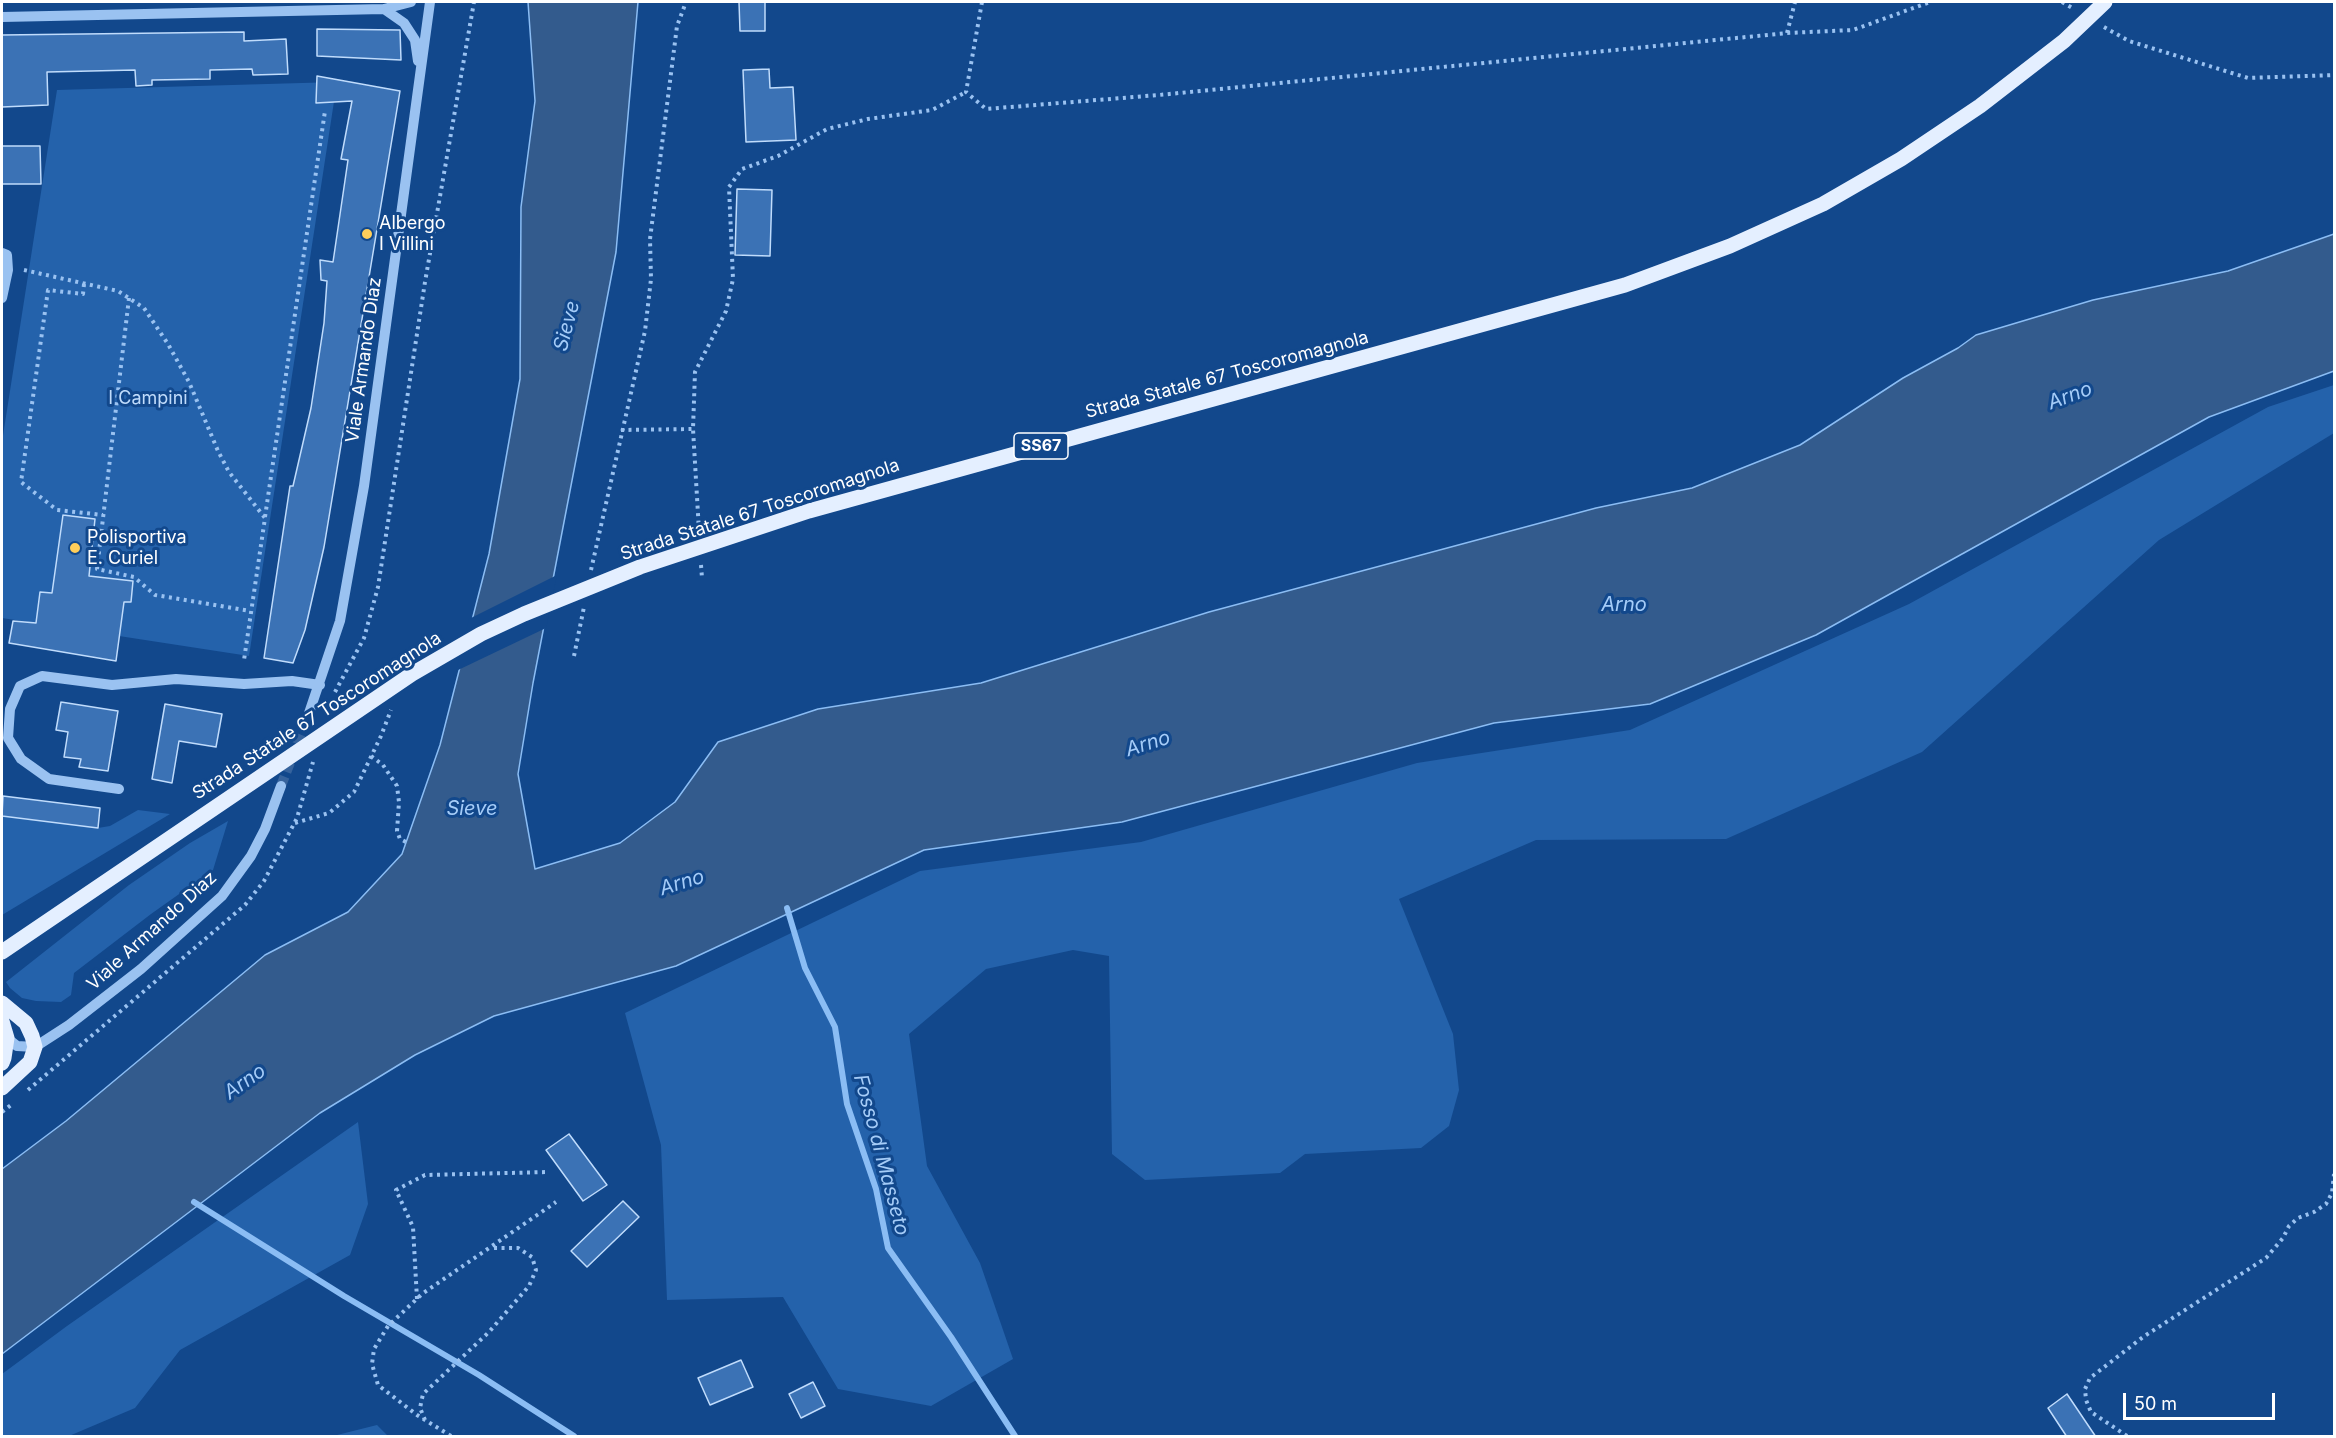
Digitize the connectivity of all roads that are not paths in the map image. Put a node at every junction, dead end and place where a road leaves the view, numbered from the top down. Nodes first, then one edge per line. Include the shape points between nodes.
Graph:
1 (411, 2) edge
2 (430, 2) edge
3 (2105, 2) edge
4 (384, 9) junction
5 (2, 17) edge
6 (420, 73) junction
7 (2, 253) edge
8 (2, 298) edge
9 (320, 685) junction
10 (309, 713) tunnel mouth
11 (281, 786) tunnel mouth
12 (118, 789) dead end
13 (2, 952) edge
14 (2, 1003) edge
15 (2, 1021) edge
16 (7, 1038) junction
17 (35, 1047) junction
18 (2, 1063) edge
19 (2, 1088) edge

1 - 4 street
2 - 6 street, Viale Armando Diaz
3 - 13 main road, Strada Statale 67 Toscoromagnola / SS67, bridge via 2064,41 1980,106 1901,159 1823,204 1719,250 1625,285 809,511 640,567 524,614 403,679
4 - 5 street
4 - 6 street via 404,23 415,40
6 - 9 street, Viale Armando Diaz via 364,486 340,621
7 - 8 street via 7,255 8,270
9 - 10 street, Viale Armando Diaz
9 - 12 street via 176,679 112,685 42,676 20,686 10,709 8,738 21,759 49,779
11 - 17 street, Viale Armando Diaz via 251,856 222,897 141,969
14 - 17 main road via 26,1023
15 - 16 main road
16 - 17 street via 24,1048
16 - 18 main road
17 - 19 main road via 30,1062

